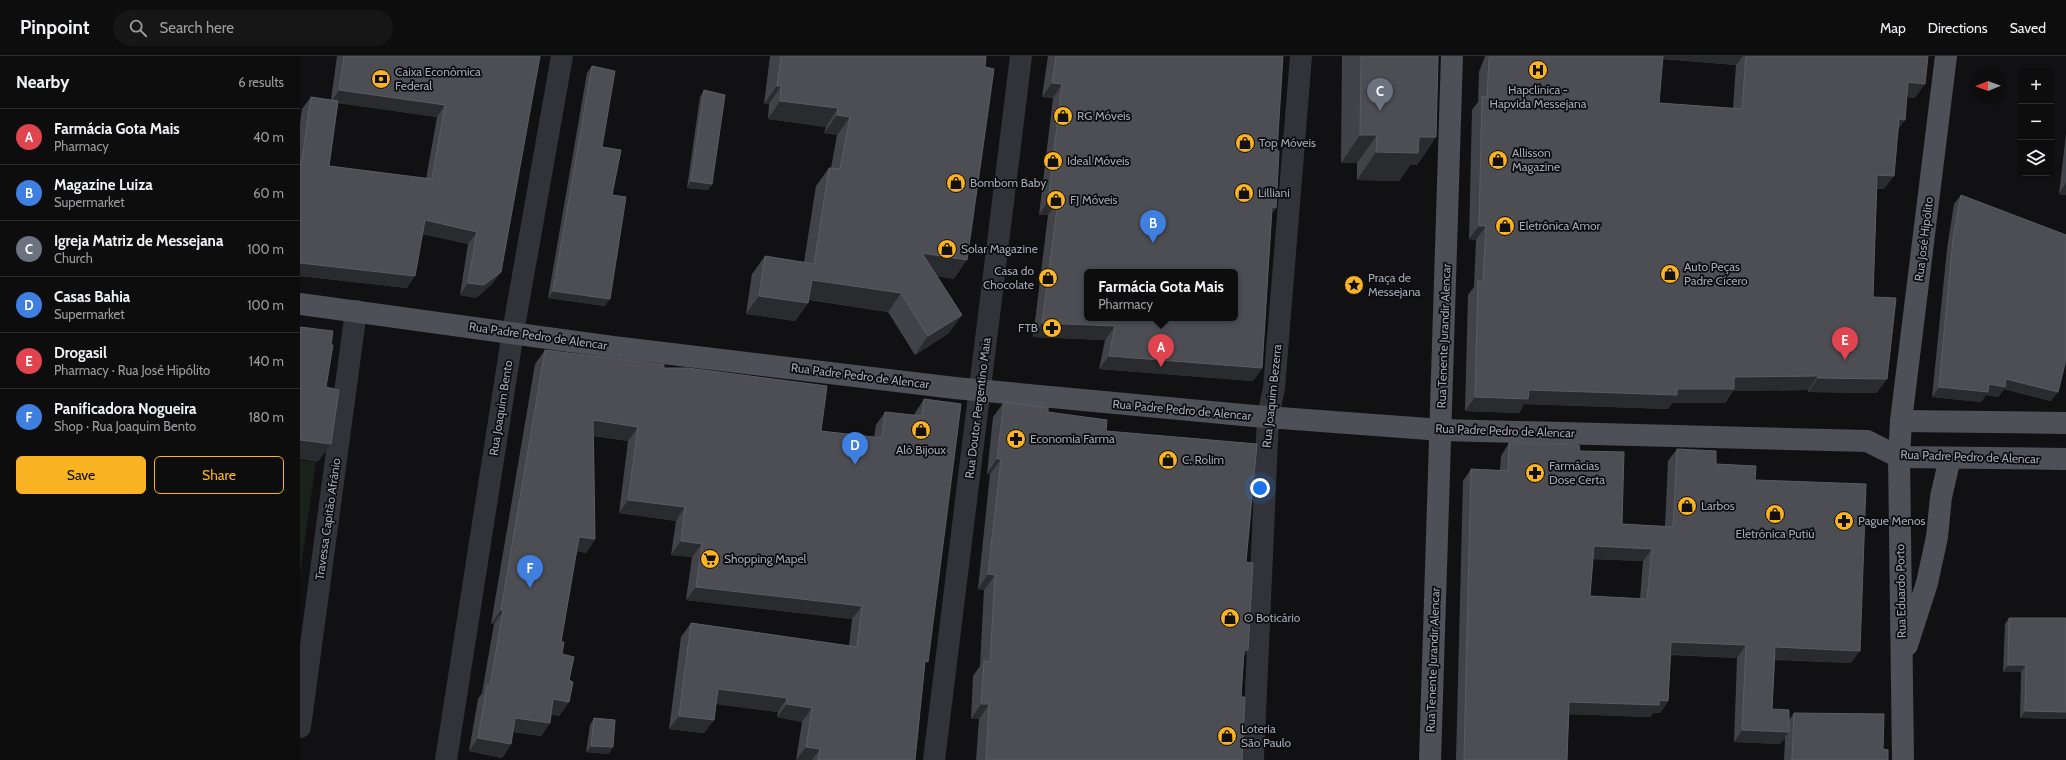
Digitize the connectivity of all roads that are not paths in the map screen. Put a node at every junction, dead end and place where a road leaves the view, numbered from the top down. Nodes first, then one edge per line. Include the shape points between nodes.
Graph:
1 (562, 56) edge
2 (1021, 56) edge
3 (1301, 56) edge
4 (1452, 56) edge
5 (1946, 56) edge
6 (300, 304) edge
7 (356, 311) junction
8 (513, 332) junction
9 (980, 391) junction
10 (1268, 417) junction
11 (1901, 422) junction
12 (2066, 423) edge
13 (1442, 430) junction
14 (1899, 457) junction
15 (1950, 458) junction
16 (2066, 459) edge
17 (1902, 661) junction
18 (300, 727) edge
19 (446, 760) edge
20 (934, 760) edge
21 (1253, 760) edge
22 (1430, 760) edge
23 (1903, 760) edge

1 - 8 street, Rua Joaquim Bento
2 - 9 street, Rua Doutor Pergentino Maia
3 - 10 street, Rua Joaquim Bezerra via 1274,388
4 - 13 main road, Rua Tenente Jurandir Alencar
5 - 11 main road, Rua José Hipólito
6 - 7 main road, Rua Padre Pedro de Alencar
7 - 8 main road, Rua Padre Pedro de Alencar
7 - 18 street, Travessa Capitão Afrânio
8 - 9 main road, Rua Padre Pedro de Alencar
8 - 19 street, Rua Joaquim Bento
9 - 10 main road, Rua Padre Pedro de Alencar
9 - 20 street, Rua Doutor Pergentino Maia
10 - 13 main road, Rua Padre Pedro de Alencar
10 - 21 street, Rua Joaquim Bezerra
11 - 12 main road
11 - 14 main road, Rua Eduardo Porto
13 - 14 main road, Rua Padre Pedro de Alencar via 1867,441
13 - 22 main road, Rua Tenente Jurandir Alencar
14 - 15 main road, Rua Padre Pedro de Alencar
14 - 17 main road, Rua Eduardo Porto
15 - 16 main road, Rua Padre Pedro de Alencar
15 - 17 main road via 1927,583
17 - 23 main road, Rua Eduardo Porto

